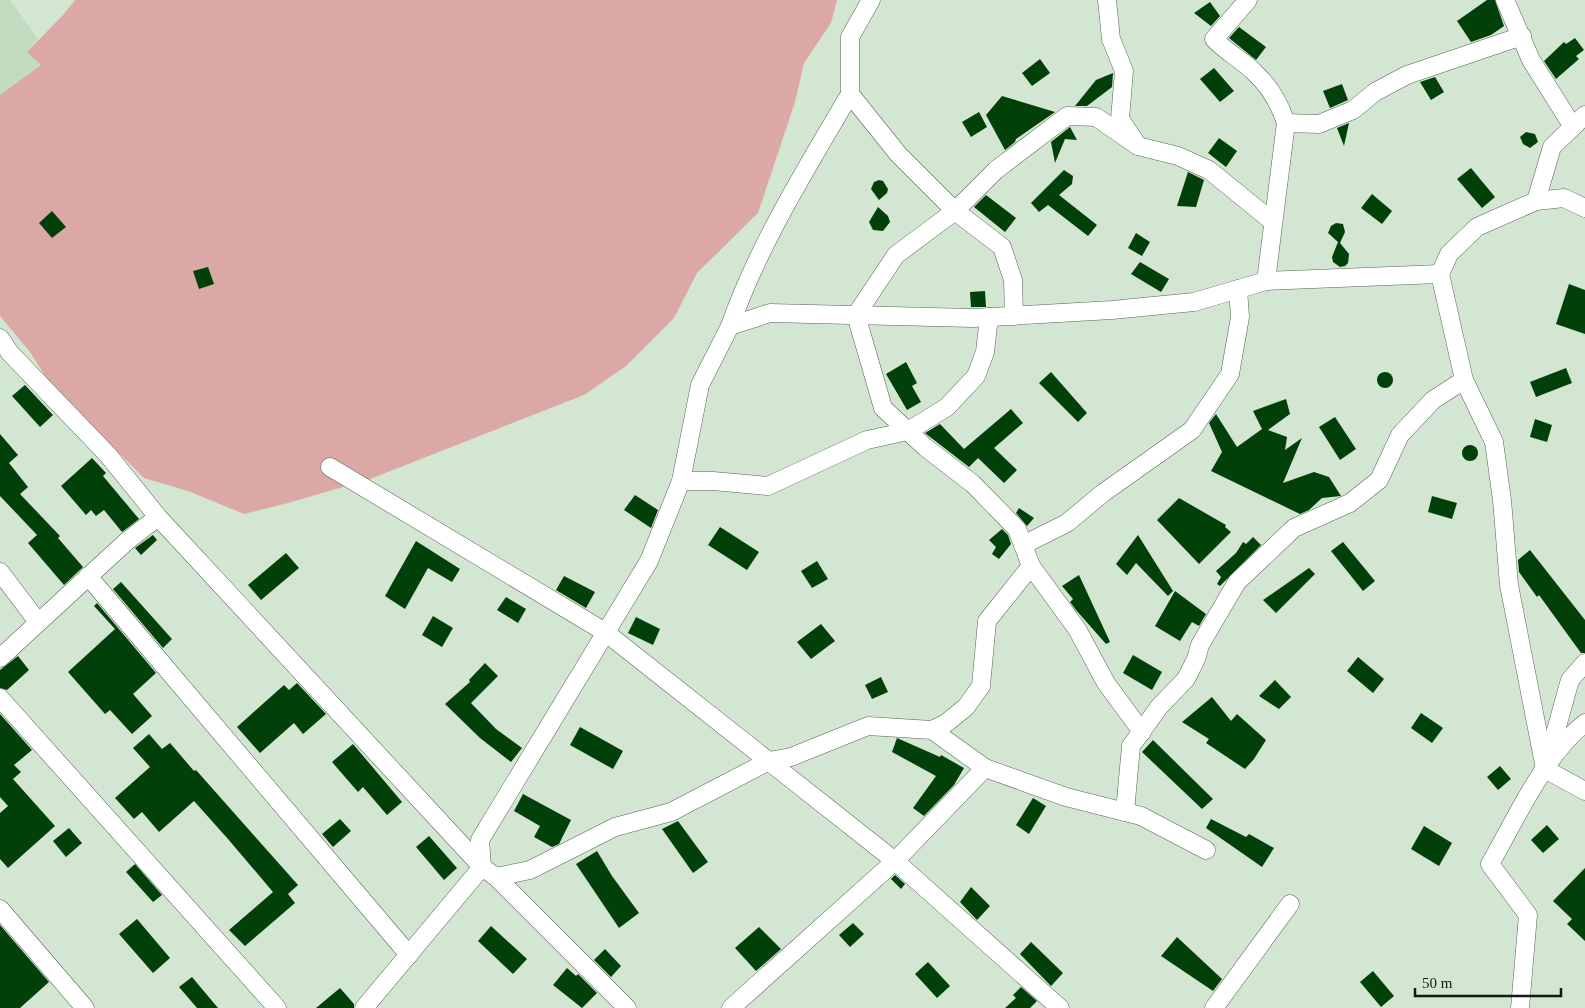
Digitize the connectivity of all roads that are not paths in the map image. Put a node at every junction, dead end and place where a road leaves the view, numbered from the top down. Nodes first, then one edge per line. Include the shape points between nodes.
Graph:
1 (871, 0) edge
2 (1108, 0) edge
3 (1248, 0) edge
4 (1505, 0) edge
5 (1522, 36) junction
6 (850, 94) junction
7 (1579, 121) edge
8 (1286, 123) junction
9 (1138, 146) junction
10 (1536, 201) junction
11 (1585, 208) edge
12 (955, 212) junction
13 (1273, 222) junction
14 (1440, 274) junction
15 (1266, 281) junction
16 (1238, 289) junction
17 (856, 315) junction
18 (1014, 316) junction
19 (989, 317) junction
20 (730, 326) junction
21 (0, 338) edge
22 (1464, 380) junction
23 (908, 431) junction
24 (330, 466) dead end
25 (681, 480) junction
26 (158, 517) junction
27 (1023, 545) junction
28 (1031, 566) junction
29 (0, 572) edge
30 (88, 576) junction
31 (38, 622) junction
32 (605, 632) junction
33 (0, 658) edge
34 (1585, 663) edge
35 (0, 698) edge
36 (1585, 723) edge
37 (932, 730) junction
38 (1142, 732) junction
39 (769, 761) junction
40 (985, 768) junction
41 (1545, 769) junction
42 (1585, 791) edge
43 (1125, 812) junction
44 (1206, 850) dead end
45 (895, 861) junction
46 (489, 872) junction
47 (1290, 904) dead end
48 (0, 909) edge
49 (409, 955) junction
50 (85, 1008) edge
51 (277, 1008) edge
52 (364, 1008) edge
53 (627, 1008) edge
54 (732, 1008) edge
55 (1060, 1008) edge
56 (1214, 1008) edge
57 (1520, 1008) edge

1 - 6 street via 850,37
2 - 9 street via 1110,39 1124,71 1120,119
3 - 8 street via 1214,39 1228,54 1256,73 1279,104
4 - 5 street
5 - 7 street via 1531,60
5 - 8 street via 1407,75 1375,92 1352,110 1319,124
6 - 12 street via 898,154
6 - 20 street via 789,199 742,290
7 - 10 street via 1552,147
8 - 13 street
9 - 12 street via 1096,117 1067,116 996,170
9 - 13 street via 1178,156 1209,170
10 - 11 street via 1564,198
10 - 14 street via 1477,227 1449,254
12 - 17 street via 896,256
12 - 18 street via 1002,247 1013,280
13 - 15 street
14 - 15 street
14 - 22 street
15 - 16 street
16 - 18 street via 1194,302
16 - 27 street via 1240,316 1230,374 1192,430 1103,493 1067,523
17 - 19 street
17 - 20 street via 770,313
17 - 23 street via 883,408
18 - 19 street
19 - 23 street via 985,352 976,376 947,407
20 - 25 street via 700,385
21 - 26 street via 10,353 108,455
22 - 38 street via 1433,400 1400,435 1379,480 1350,503 1294,528 1237,582 1208,630 1186,679 1159,707
22 - 41 street via 1494,442 1509,585
23 - 25 street via 867,440 768,486
23 - 27 street via 973,484 1017,529
24 - 32 street
25 - 32 street via 649,562
26 - 30 street
26 - 46 street
27 - 28 street
28 - 37 street via 987,621 982,686 966,707
28 - 38 street via 1077,629 1106,683
29 - 31 street
30 - 31 street
30 - 49 street
31 - 33 street
32 - 39 street
32 - 46 street via 480,840
34 - 41 street via 1570,680
35 - 51 street
36 - 41 street via 1572,733
37 - 39 street via 868,726 791,757
37 - 40 street
38 - 43 street via 1131,746
39 - 45 street
39 - 46 street via 671,812 615,827 530,870
40 - 43 street via 1066,797
40 - 45 street
41 - 42 street
41 - 57 street via 1490,864 1528,915
43 - 44 street via 1141,816
45 - 54 street
45 - 55 street
46 - 49 street
46 - 53 street
47 - 56 street
48 - 50 street
49 - 52 street

